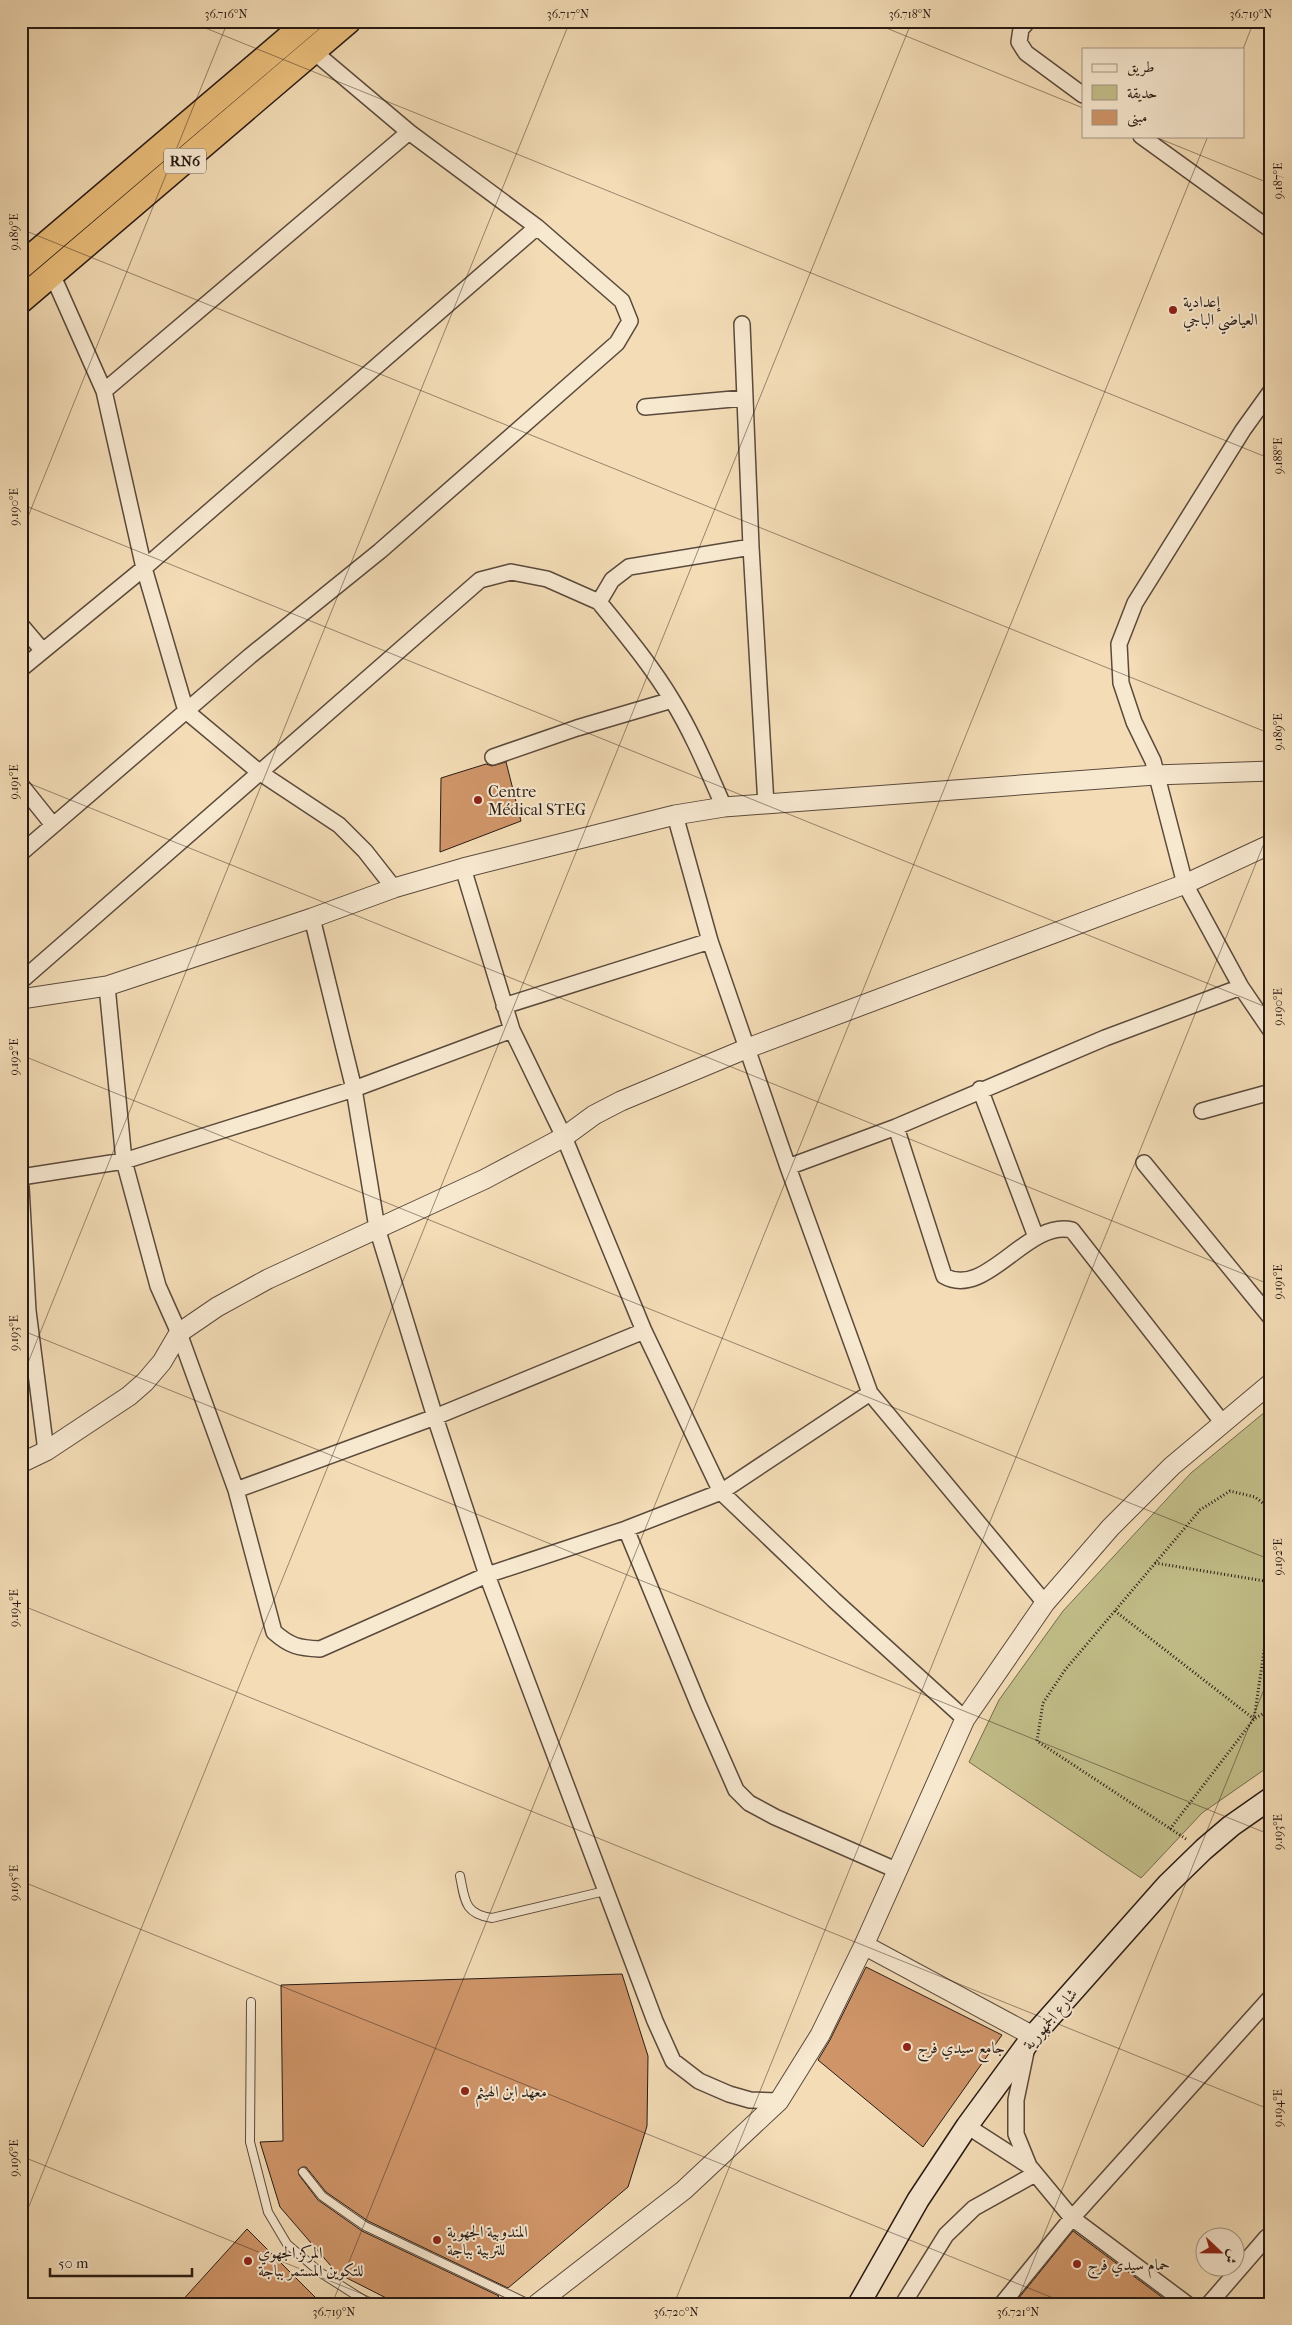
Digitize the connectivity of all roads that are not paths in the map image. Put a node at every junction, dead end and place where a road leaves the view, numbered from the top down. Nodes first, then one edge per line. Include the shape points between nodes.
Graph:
1 (309, 21) edge
2 (348, 21) edge
3 (1028, 21) edge
4 (313, 51) junction
5 (1082, 93) edge
6 (409, 132) junction
7 (1144, 138) edge
8 (537, 227) junction
9 (1271, 230) edge
10 (21, 266) edge
11 (52, 274) junction
12 (21, 300) edge
13 (742, 324) dead end
14 (104, 391) junction
15 (1271, 391) edge
16 (744, 398) junction
17 (645, 407) dead end
18 (751, 547) junction
19 (144, 568) junction
20 (599, 602) junction
21 (21, 625) edge
22 (43, 650) junction
23 (21, 669) edge
24 (672, 700) junction
25 (186, 710) junction
26 (493, 757) dead end
27 (1271, 770) edge
28 (259, 772) junction
29 (1155, 775) junction
30 (21, 785) edge
31 (766, 805) junction
32 (724, 807) junction
33 (675, 815) junction
34 (52, 825) junction
35 (1271, 844) edge
36 (21, 853) edge
37 (463, 868) junction
38 (1185, 884) junction
39 (394, 888) junction
40 (312, 918) junction
41 (710, 941) junction
42 (21, 981) edge
43 (107, 986) junction
44 (1242, 987) junction
45 (21, 999) edge
46 (504, 1006) junction
47 (512, 1030) junction
48 (1271, 1031) edge
49 (748, 1048) junction
50 (354, 1088) junction
51 (980, 1089) junction
52 (1271, 1092) edge
53 (1202, 1111) dead end
54 (896, 1127) junction
55 (564, 1136) junction
56 (124, 1161) junction
57 (1144, 1163) dead end
58 (788, 1166) junction
59 (21, 1177) edge
60 (21, 1187) edge
61 (378, 1228) junction
62 (1036, 1238) junction
63 (25, 1311) edge
64 (1271, 1318) edge
65 (644, 1331) junction
66 (179, 1333) junction
67 (1271, 1383) edge
68 (870, 1393) junction
69 (435, 1417) junction
70 (1222, 1422) junction
71 (46, 1451) junction
72 (21, 1463) edge
73 (236, 1490) junction
74 (720, 1492) junction
75 (626, 1529) junction
76 (487, 1575) junction
77 (1045, 1602) junction
78 (965, 1719) junction
79 (1271, 1798) edge
80 (896, 1870) junction
81 (460, 1876) dead end
82 (605, 1891) junction
83 (864, 1945) junction
84 (1271, 1997) edge
85 (251, 2002) dead end
86 (1030, 2040) junction
87 (780, 2101) junction
88 (966, 2126) junction
89 (1032, 2170) junction
90 (303, 2172) dead end
91 (1072, 2218) junction
92 (1267, 2237) dead end
93 (370, 2304) edge
94 (529, 2304) edge
95 (537, 2304) edge
96 (859, 2304) edge
97 (903, 2304) edge
98 (1002, 2304) edge
99 (1187, 2304) edge
100 (1209, 2304) edge

1 - 10 highway, RN6
2 - 4 highway, RN6
3 - 5 street via 1019,42 1026,53
4 - 6 street
4 - 11 highway, RN6
6 - 8 street
6 - 14 street
7 - 9 street
8 - 19 street
8 - 25 street via 622,301 630,321 617,343 380,551
11 - 12 highway, RN6
11 - 14 street
13 - 16 street
14 - 19 street
15 - 29 street via 1243,430 1135,603 1119,644 1121,683
16 - 17 street
16 - 18 street
18 - 20 street via 629,567 612,580
18 - 31 street
19 - 22 street
19 - 25 street
20 - 24 street
20 - 28 street via 547,579 511,572 480,580
21 - 22 street
22 - 23 street
24 - 26 street
24 - 32 street
25 - 28 street
25 - 34 street
27 - 29 street
28 - 39 street via 339,825
28 - 42 street
29 - 31 street
29 - 38 street
30 - 34 street
31 - 32 street
32 - 33 street
33 - 37 street
33 - 41 street
34 - 36 street
35 - 38 street
37 - 39 street
37 - 46 street
38 - 44 street
38 - 49 street
39 - 40 street
40 - 43 street
40 - 50 street
41 - 46 street
41 - 49 street
43 - 45 street
43 - 56 street
44 - 48 street
44 - 51 street
46 - 47 street
47 - 50 street
47 - 55 street
49 - 55 street via 621,1101
49 - 58 street
50 - 56 street
50 - 61 street
51 - 54 street
51 - 62 street
52 - 53 street
54 - 58 street
54 - 62 street via 944,1276 964,1281 989,1270
55 - 61 street via 485,1180
55 - 65 street
56 - 59 street
56 - 66 street via 158,1286
57 - 64 street
58 - 68 street
60 - 63 street
61 - 66 street via 268,1279 218,1306
61 - 69 street
62 - 70 street via 1058,1228 1077,1234
63 - 71 street
65 - 69 street
65 - 74 street
66 - 71 street via 162,1362 145,1382
66 - 73 street
67 - 70 street
68 - 74 street
68 - 77 street
69 - 73 street
69 - 76 street
70 - 77 street via 1136,1501
71 - 72 street
73 - 76 street via 274,1632 287,1643 302,1649 320,1649
74 - 75 street
74 - 78 street
75 - 76 street
75 - 80 street via 736,1790 748,1803 774,1817
76 - 82 street
77 - 78 street
78 - 80 street
79 - 86 main road, شارع الجمهورية via 1217,1838 1168,1884
80 - 83 street
81 - 82 lane via 466,1905 478,1916 492,1918
82 - 87 street via 673,2061 699,2081 729,2094 750,2100
83 - 86 street
83 - 87 street via 820,2035
84 - 91 street
85 - 93 lane via 250,2142 268,2212 287,2244 321,2273
86 - 88 main road, شارع الجمهورية
86 - 89 street via 1016,2100 1016,2134
87 - 95 street via 684,2190
88 - 89 street
88 - 96 main road, شارع الجمهورية via 918,2200
89 - 91 street
89 - 97 street via 974,2208 946,2235
90 - 94 lane via 322,2196 365,2226
91 - 98 street
91 - 99 street
92 - 100 street

